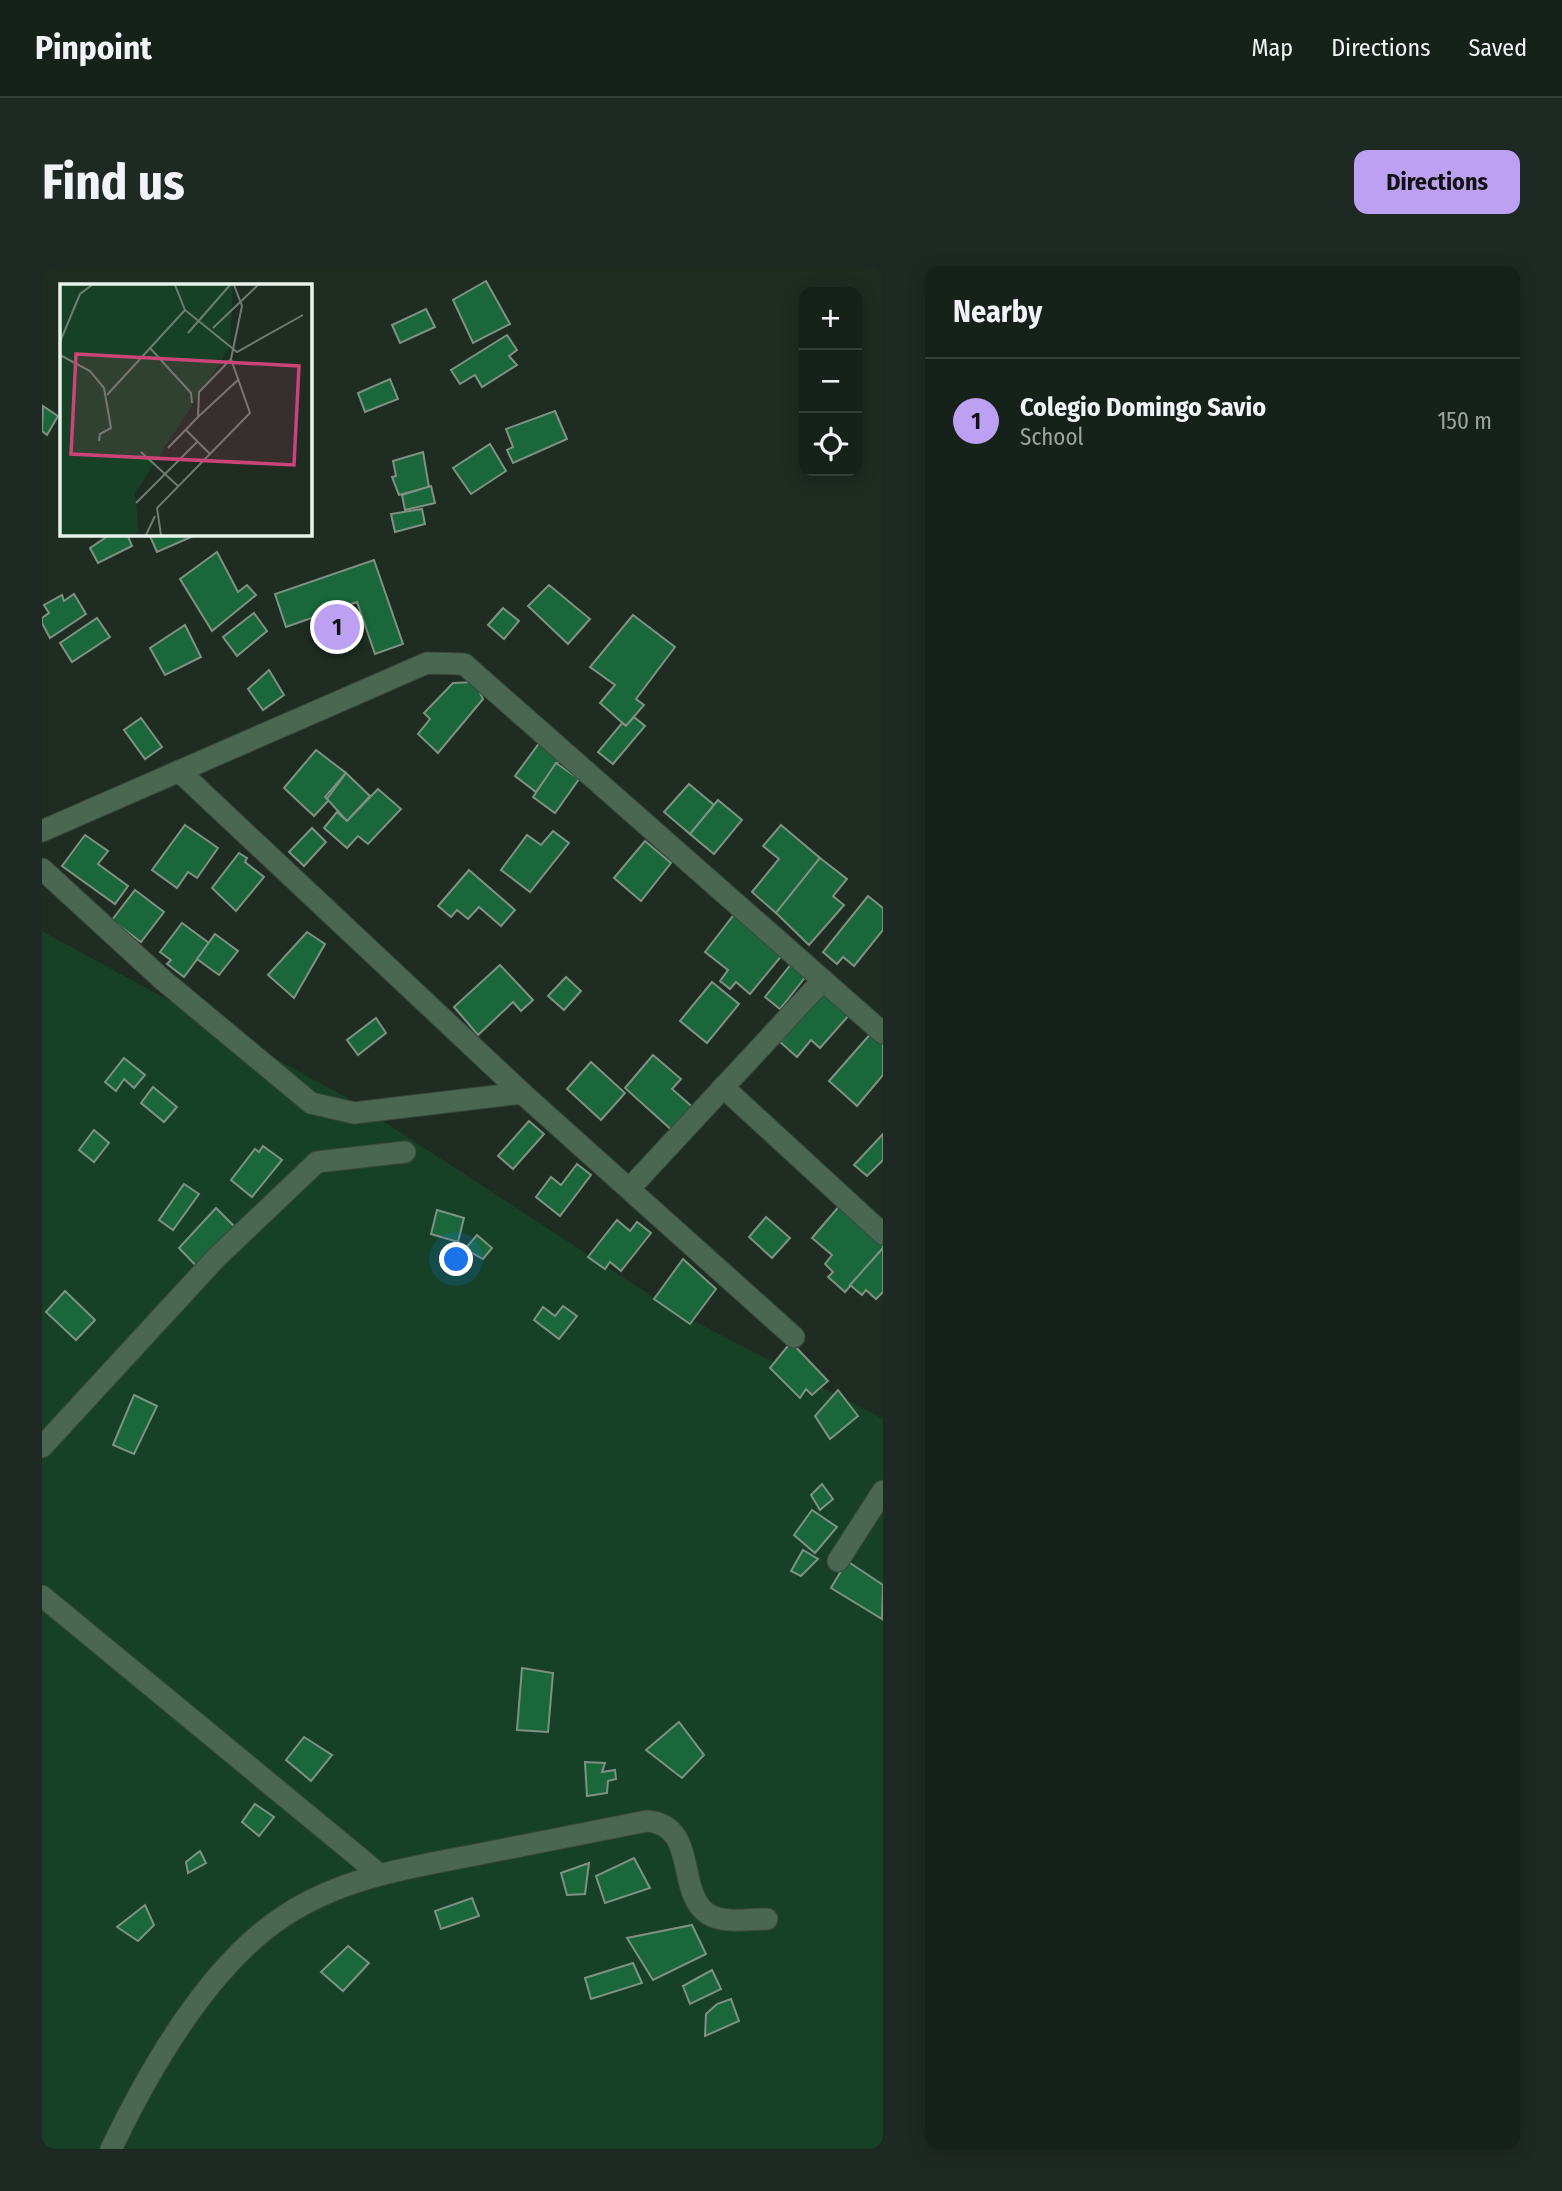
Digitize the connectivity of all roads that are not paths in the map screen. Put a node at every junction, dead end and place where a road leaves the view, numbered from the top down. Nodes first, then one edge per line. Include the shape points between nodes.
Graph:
1 (179, 771) junction
2 (42, 831) edge
3 (42, 869) edge
4 (822, 980) junction
5 (883, 1033) edge
6 (723, 1087) junction
7 (522, 1093) junction
8 (405, 1152) dead end
9 (630, 1188) junction
10 (883, 1234) edge
11 (794, 1337) dead end
12 (42, 1447) edge
13 (883, 1491) edge
14 (838, 1561) dead end
15 (42, 1596) edge
16 (378, 1873) junction
17 (767, 1919) dead end
18 (111, 2149) edge

1 - 2 street
1 - 4 street via 427,663 464,664
1 - 7 street
3 - 7 street via 163,980 311,1103 354,1113
4 - 5 street
4 - 6 street
6 - 9 street
6 - 10 street
7 - 9 street
8 - 12 street via 317,1162 216,1258
9 - 11 street
13 - 14 street
15 - 16 street
16 - 17 street via 647,1821 663,1822 675,1833 698,1902 707,1914 722,1919
16 - 18 street via 316,1897 283,1916 234,1959 183,2026

